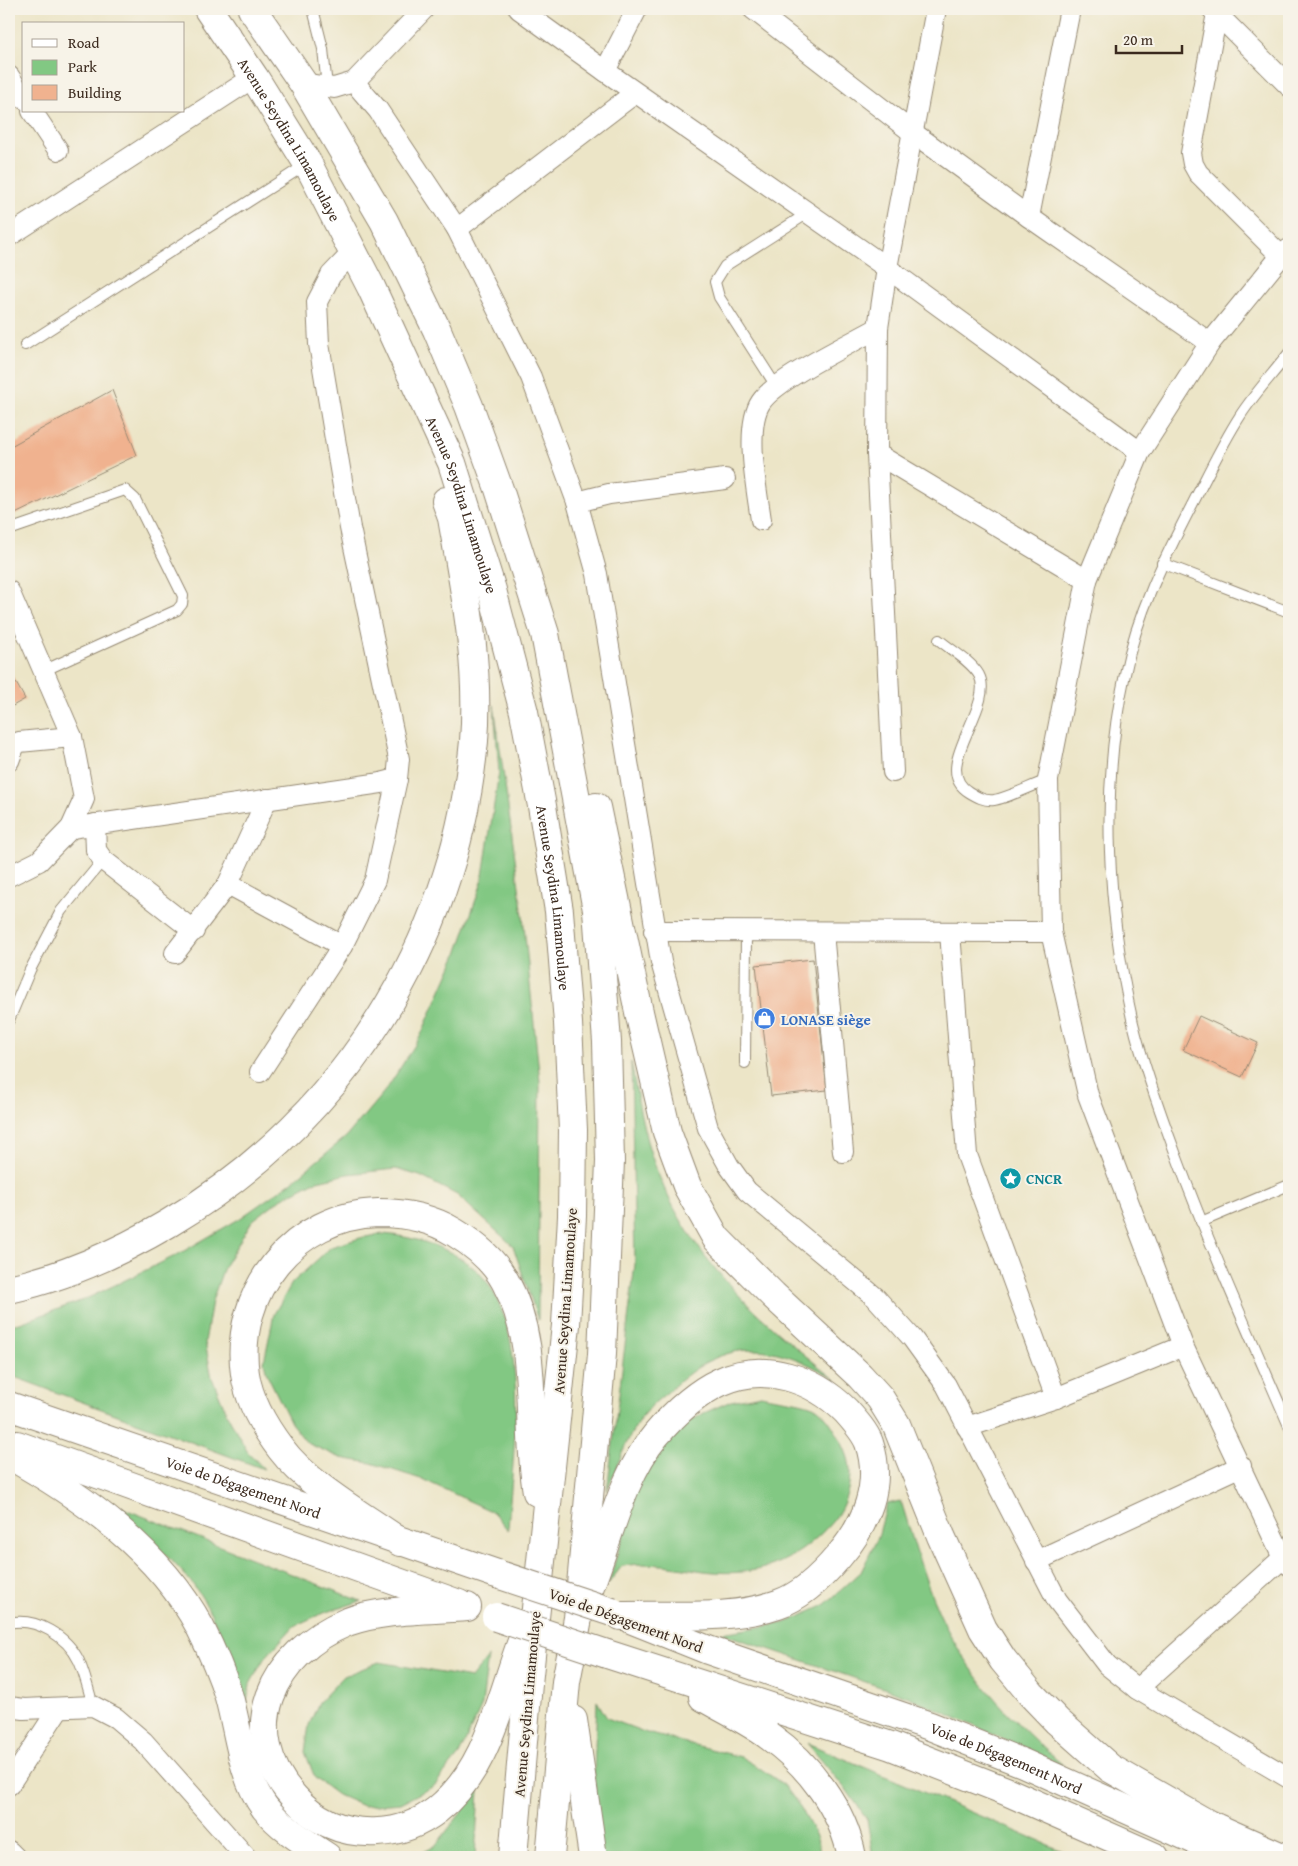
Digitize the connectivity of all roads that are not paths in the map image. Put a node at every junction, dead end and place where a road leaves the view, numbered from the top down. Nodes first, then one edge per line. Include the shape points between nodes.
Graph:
1 (208, 9) edge
2 (252, 9) edge
3 (313, 9) edge
4 (424, 9) edge
5 (520, 9) edge
6 (637, 9) edge
7 (753, 9) edge
8 (936, 9) edge
9 (1070, 9) edge
10 (1215, 11) edge
11 (605, 71) junction
12 (9, 76) edge
13 (254, 77) junction
14 (354, 82) junction
15 (315, 85) junction
16 (1289, 86) edge
17 (635, 92) junction
18 (22, 96) edge
19 (33, 112) edge
20 (912, 132) junction
21 (58, 150) dead end
22 (308, 164) junction
23 (808, 213) junction
24 (1029, 217) junction
25 (457, 229) junction
26 (9, 236) edge
27 (354, 251) junction
28 (1285, 252) edge
29 (887, 268) junction
30 (878, 328) junction
31 (1210, 343) junction
32 (25, 345) dead end
33 (1289, 352) edge
34 (407, 365) junction
35 (776, 386) junction
36 (1140, 452) junction
37 (877, 454) junction
38 (725, 480) dead end
39 (577, 502) junction
40 (761, 520) dead end
41 (9, 530) edge
42 (1162, 563) junction
43 (1087, 580) junction
44 (9, 591) edge
45 (1289, 612) edge
46 (545, 634) junction
47 (939, 640) dead end
48 (43, 670) junction
49 (72, 737) junction
50 (9, 761) edge
51 (893, 772) dead end
52 (397, 779) junction
53 (1048, 780) junction
54 (267, 799) junction
55 (94, 824) junction
56 (71, 828) junction
57 (103, 860) junction
58 (9, 876) edge
59 (228, 884) junction
60 (654, 931) junction
61 (194, 932) junction
62 (746, 932) junction
63 (823, 932) junction
64 (950, 932) junction
65 (1051, 932) junction
66 (342, 946) junction
67 (176, 953) dead end
68 (9, 1020) edge
69 (746, 1063) dead end
70 (260, 1072) dead end
71 (843, 1152) dead end
72 (1289, 1185) edge
73 (1201, 1222) junction
74 (9, 1289) edge
75 (1183, 1346) junction
76 (1056, 1398) junction
77 (9, 1406) edge
78 (1289, 1426) edge
79 (967, 1427) junction
80 (9, 1442) edge
81 (9, 1455) edge
82 (1241, 1466) junction
83 (544, 1529) junction
84 (400, 1542) junction
85 (1036, 1561) junction
86 (1286, 1561) edge
87 (467, 1606) junction
88 (536, 1607) junction
89 (617, 1614) junction
90 (578, 1618) junction
91 (9, 1623) edge
92 (661, 1672) junction
93 (566, 1682) junction
94 (1137, 1689) junction
95 (9, 1706) edge
96 (93, 1706) junction
97 (59, 1708) junction
98 (1289, 1778) edge
99 (9, 1785) edge
100 (9, 1851) edge
101 (15, 1857) edge
102 (246, 1857) edge
103 (327, 1857) edge
104 (513, 1857) edge
105 (550, 1857) edge
106 (593, 1857) edge
107 (852, 1857) edge
108 (1155, 1857) edge
109 (1233, 1857) edge
110 (1282, 1857) edge

1 - 13 highway, Avenue Seydina Limamoulaye
2 - 15 highway
3 - 15 lane via 323,48
4 - 14 street
5 - 11 street
6 - 11 street
7 - 20 street
8 - 20 street
9 - 24 street
10 - 16 street
10 - 28 street via 1191,153 1193,164
11 - 17 street
12 - 18 street
13 - 22 highway, Avenue Seydina Limamoulaye
13 - 26 street
14 - 15 street via 340,88
14 - 25 street via 378,110
15 - 46 highway via 437,330 469,406
17 - 23 street
17 - 25 street
19 - 21 street
20 - 24 street
20 - 29 street
22 - 27 highway, Avenue Seydina Limamoulaye
22 - 32 lane
23 - 29 street
23 - 35 lane via 725,266 716,282 719,298
24 - 31 street
25 - 39 street via 531,377
27 - 34 highway, Avenue Seydina Limamoulaye
27 - 52 street via 332,275 318,302 319,344 350,528 399,759
28 - 31 street
29 - 30 street
29 - 36 street
30 - 35 street
30 - 37 street
31 - 36 street
33 - 42 lane via 1240,416
34 - 74 highway via 452,518 476,674 474,741 465,805 450,867 430,922 406,975 366,1042 312,1109 259,1161 205,1202 142,1239 89,1263
34 - 83 highway, Avenue Seydina Limamoulaye via 452,464 492,590 524,712 559,911 573,1130 572,1216 566,1324
35 - 40 street via 760,403 754,421 752,453
36 - 43 street
37 - 43 street
37 - 51 street
38 - 39 street via 610,494
39 - 60 street via 597,574
41 - 48 lane via 125,490 135,499 183,596 182,604 176,610
42 - 45 lane
42 - 73 lane via 1125,673 1116,731 1110,842 1120,959 1134,1026 1156,1102
43 - 53 street
44 - 48 street
46 - 90 highway via 597,910 607,1042 610,1161 602,1344
46 - 110 highway via 606,847 638,1012 667,1132 687,1186 716,1238 880,1398 896,1424 982,1628 1031,1694 1056,1721 1110,1768 1208,1824
47 - 53 lane via 979,676 981,691 955,773 964,789 982,799 994,800
48 - 49 street
49 - 50 street via 20,742
49 - 56 street via 84,799
52 - 54 street
52 - 66 street via 375,880
53 - 65 street
54 - 55 street
54 - 59 street
55 - 56 street
55 - 57 street via 96,850
56 - 58 street via 39,861
57 - 61 street
57 - 68 lane via 61,911 30,970
59 - 61 street
59 - 66 street
60 - 62 street
60 - 79 street via 708,1128 729,1166 747,1191 875,1297 912,1338 946,1385
61 - 67 street
62 - 63 street
62 - 69 lane
63 - 64 street
63 - 71 street
64 - 65 street
64 - 76 street via 967,1156
65 - 75 street via 1088,1095
66 - 70 street
72 - 73 lane
73 - 78 lane
75 - 76 street
75 - 82 street
76 - 79 street
77 - 84 highway, Voie de Dégagement Nord
79 - 85 street
80 - 87 highway, Voie de Dégagement Nord
81 - 103 highway via 49,1478 88,1507 146,1556 173,1585 200,1627 216,1664 251,1783 266,1808 286,1828
82 - 85 street
82 - 86 street
83 - 84 highway via 531,1443 530,1368 526,1337 518,1309 504,1280 487,1258 442,1225 395,1213 351,1215 325,1224 305,1236 269,1271 256,1292 249,1313 244,1338 245,1374 250,1394 269,1433 282,1451 309,1477
83 - 88 highway, Avenue Seydina Limamoulaye
84 - 89 highway, Voie de Dégagement Nord, bridge
85 - 94 street via 1082,1634 1108,1665
86 - 94 street
87 - 88 highway via 386,1614 349,1622 320,1635 296,1653 281,1673 269,1698 265,1723 267,1745 278,1779 306,1810 340,1829 366,1833 391,1832 418,1823 438,1810 476,1765
87 - 92 highway, Voie de Dégagement Nord, bridge
88 - 104 highway, Avenue Seydina Limamoulaye
89 - 90 highway via 747,1612 779,1604 803,1591 847,1547 863,1523 872,1496 869,1443 855,1420 833,1398 808,1382 783,1375 750,1375 721,1381 697,1396 656,1435 638,1464 621,1499
89 - 109 highway, Voie de Dégagement Nord via 708,1650 930,1726 1023,1763
90 - 93 highway
91 - 96 lane via 20,1621 46,1627 64,1643 78,1660
92 - 107 highway via 787,1750 824,1791 838,1816
92 - 108 highway, Voie de Dégagement Nord via 891,1746 1006,1791
93 - 105 highway
93 - 106 highway
94 - 98 street
95 - 97 street
96 - 97 street
96 - 102 street via 116,1718 143,1741
97 - 99 street
100 - 101 street

